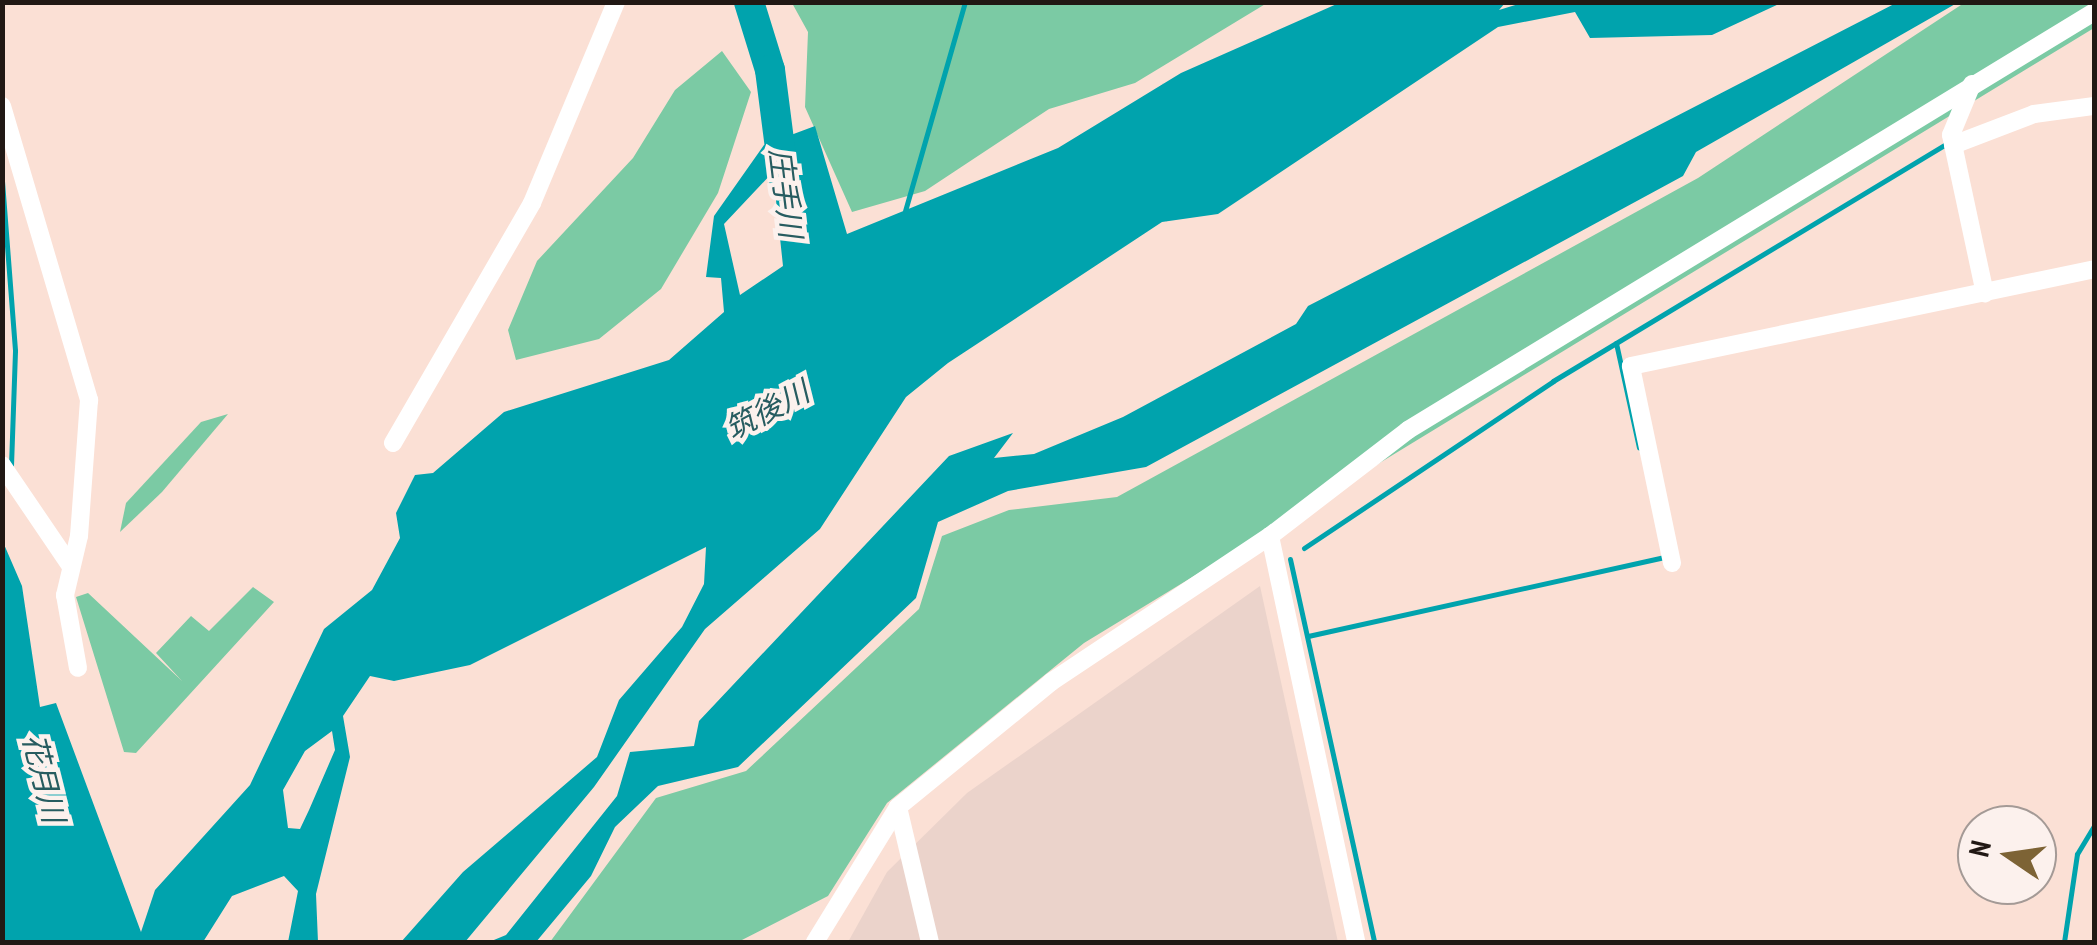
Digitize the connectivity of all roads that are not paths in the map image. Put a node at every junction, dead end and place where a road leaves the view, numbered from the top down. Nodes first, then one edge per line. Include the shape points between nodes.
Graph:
1 (616, 2) edge
2 (2094, 12) edge
3 (1972, 84) junction
4 (2, 106) edge
5 (2094, 106) edge
6 (1952, 140) junction
7 (2094, 269) edge
8 (1984, 292) junction
9 (394, 443) dead end
10 (2, 465) edge
11 (1270, 536) junction
12 (1672, 563) dead end
13 (70, 565) junction
14 (78, 668) dead end
15 (898, 808) junction
16 (815, 942) edge
17 (930, 942) edge
18 (1356, 942) edge

1 - 9 street via 532,203
2 - 3 street
3 - 6 street
3 - 11 street via 1408,430
4 - 13 street via 89,400
5 - 6 street via 2034,114
6 - 8 street
7 - 8 street
8 - 12 street via 1631,366
10 - 13 street
11 - 15 street via 1051,682
11 - 18 street
13 - 14 street via 64,595
15 - 16 street
15 - 17 street

